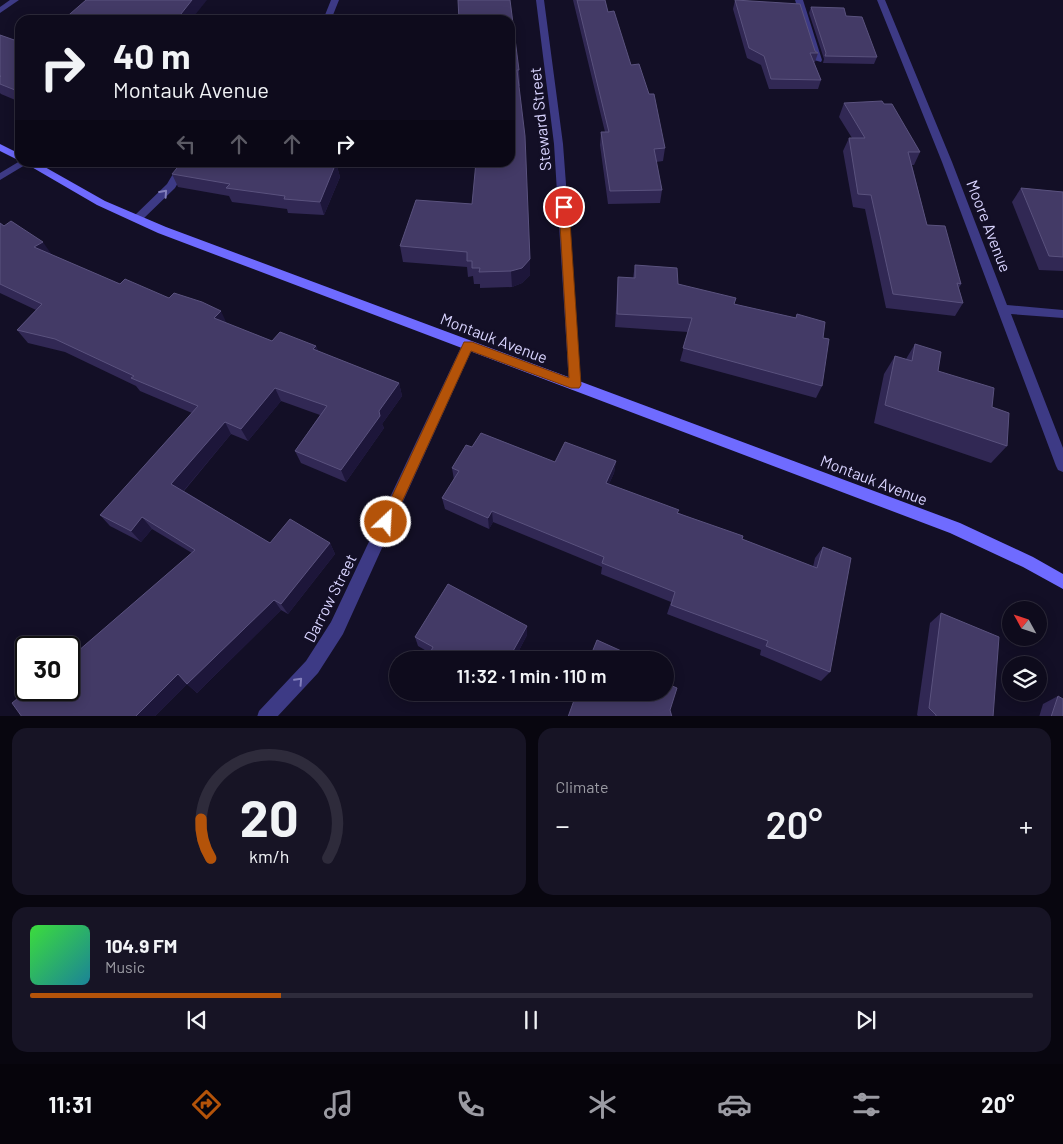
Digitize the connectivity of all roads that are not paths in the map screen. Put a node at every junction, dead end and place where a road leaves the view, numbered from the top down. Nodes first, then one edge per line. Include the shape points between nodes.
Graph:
1 (15, 0) edge
2 (335, 0) edge
3 (540, 0) edge
4 (799, 0) edge
5 (881, 0) edge
6 (0, 11) edge
7 (329, 15) edge
8 (818, 60) edge
9 (0, 147) edge
10 (15, 155) edge
11 (18, 167) edge
12 (36, 167) edge
13 (182, 167) edge
14 (0, 177) edge
15 (137, 219) junction
16 (1004, 309) junction
17 (1063, 314) edge
18 (468, 345) junction
19 (575, 385) junction
20 (1063, 466) edge
21 (1063, 582) edge
22 (265, 716) edge

1 - 6 street
2 - 7 street
3 - 19 street, Steward Street via 561,169
4 - 8 street
5 - 16 street, Moore Avenue
9 - 10 street
11 - 14 street
12 - 15 street, Montauk Avenue
15 -> 13 street via 170,186
15 - 18 street, Montauk Avenue
16 - 17 street
16 - 20 street, Moore Avenue
18 - 19 street, Montauk Avenue
22 -> 18 street, Darrow Street via 312,667 337,628
19 - 21 street, Montauk Avenue via 954,528

